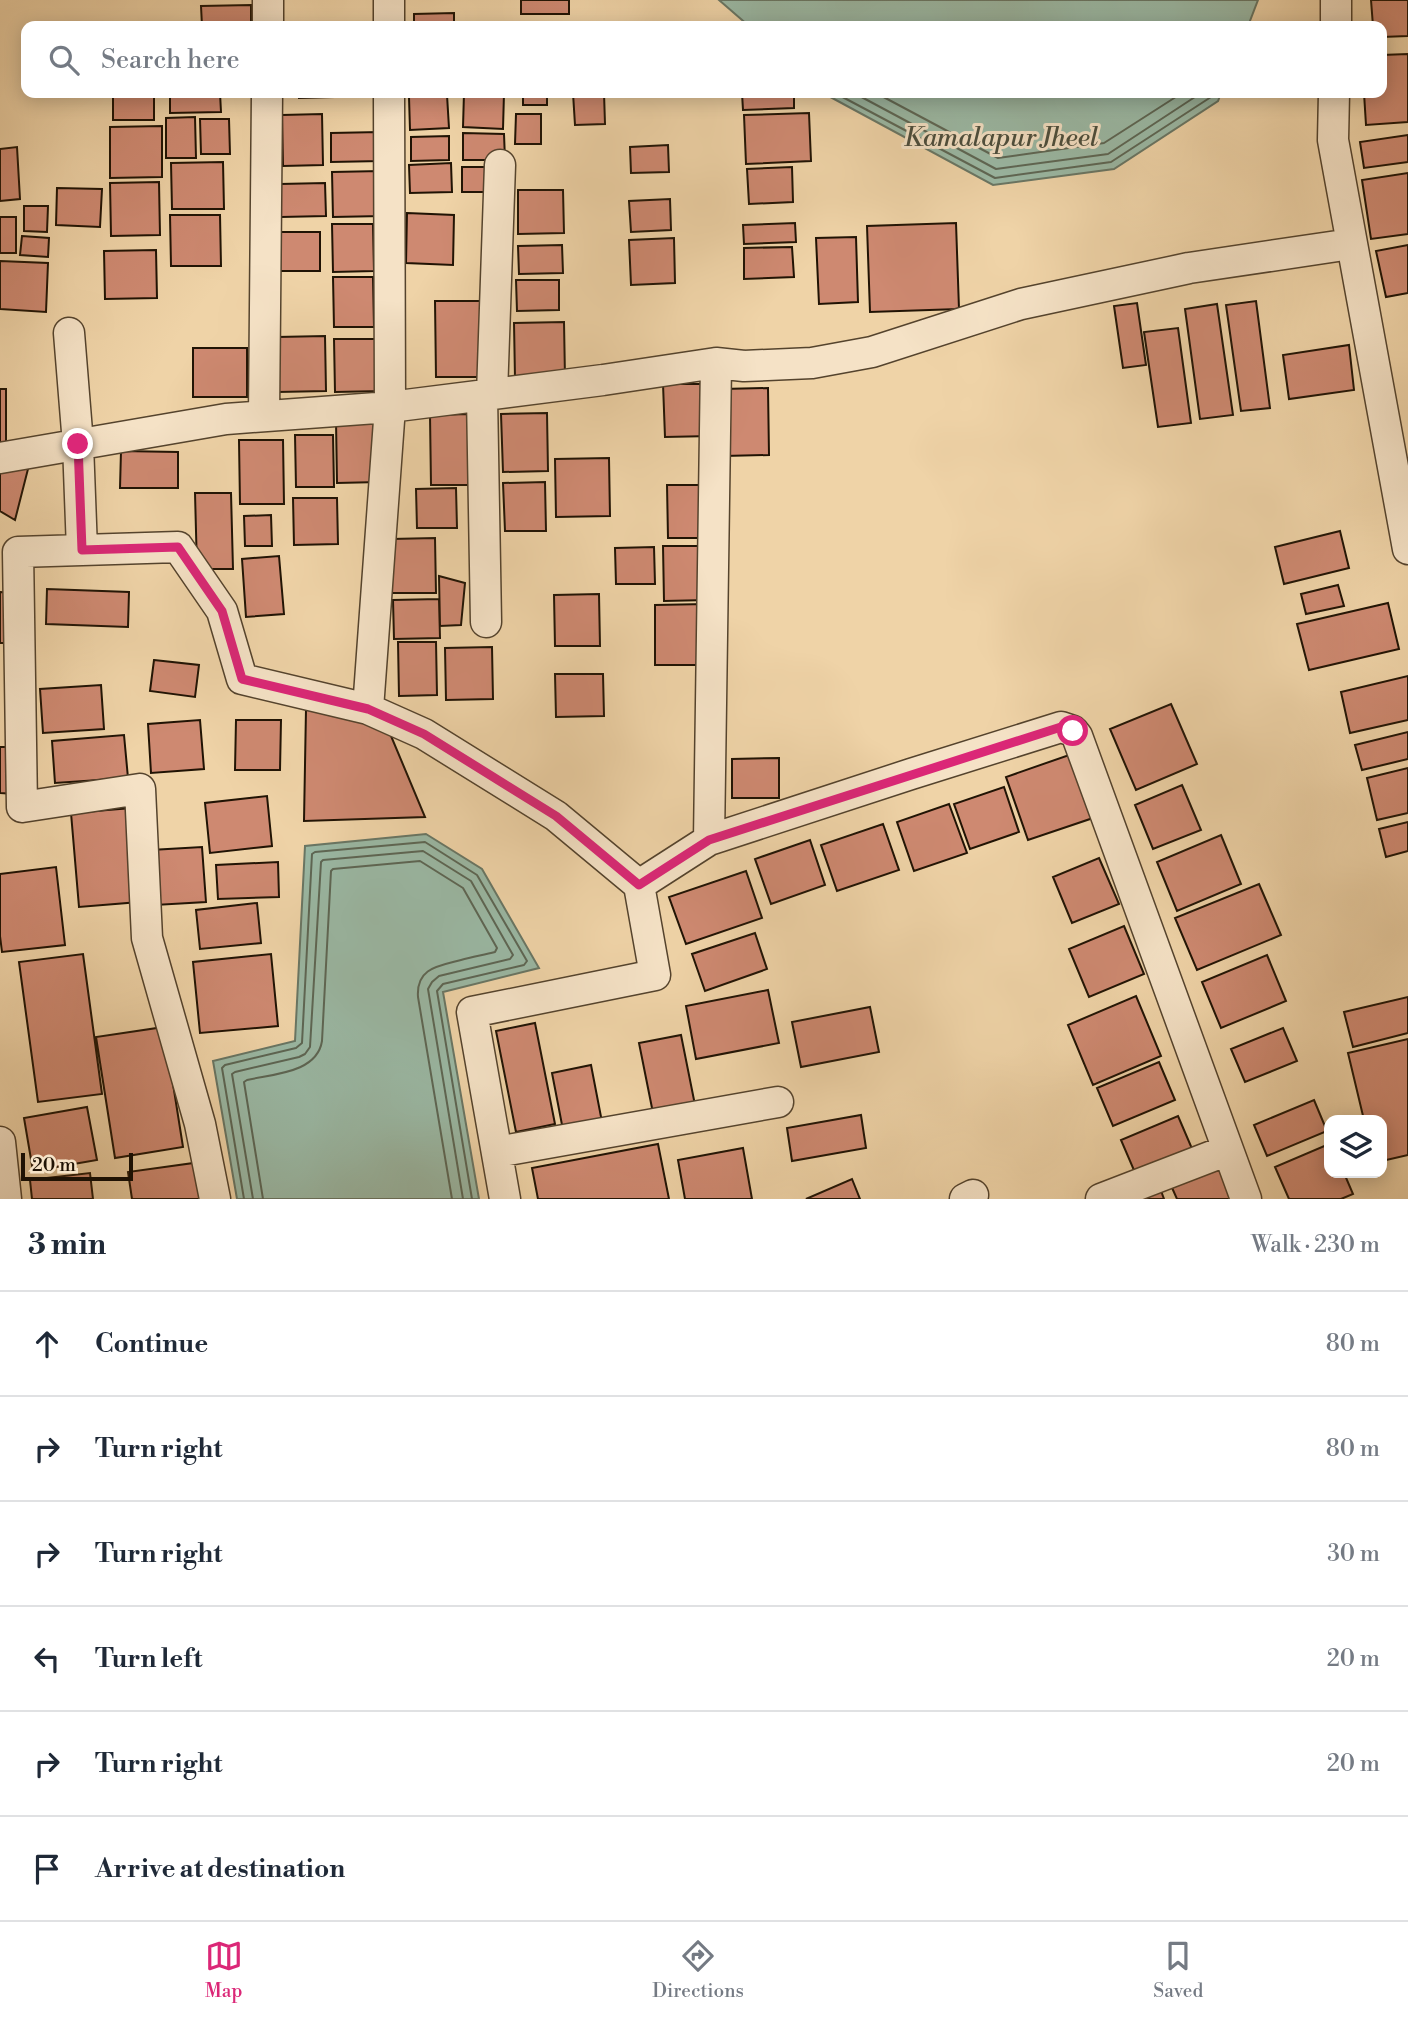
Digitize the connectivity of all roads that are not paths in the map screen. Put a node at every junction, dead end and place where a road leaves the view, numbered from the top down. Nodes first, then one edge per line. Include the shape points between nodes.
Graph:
1 (268, 0) edge
2 (389, 0) edge
3 (1336, 0) edge
4 (268, 21) edge
5 (389, 21) edge
6 (1336, 21) edge
7 (267, 98) edge
8 (389, 98) edge
9 (1334, 98) edge
10 (500, 165) dead end
11 (1351, 244) junction
12 (69, 333) dead end
13 (716, 363) junction
14 (487, 395) junction
15 (390, 407) junction
16 (264, 416) junction
17 (78, 444) junction
18 (0, 458) edge
19 (1408, 549) edge
20 (82, 550) junction
21 (486, 622) dead end
22 (368, 709) junction
23 (11, 809) edge
24 (709, 840) junction
25 (639, 885) junction
26 (778, 1102) dead end
27 (0, 1142) edge
28 (1228, 1150) junction
29 (497, 1152) junction
30 (6, 1199) edge
31 (215, 1199) edge
32 (505, 1199) edge
33 (1101, 1199) edge
34 (1246, 1199) edge

1 - 4 street
2 - 5 street
3 - 6 street
7 - 16 street
8 - 15 street
9 - 11 street via 1333,140
10 - 14 street
11 - 13 street via 1189,268 1021,304 872,352 812,363
11 - 19 street
12 - 17 street
13 - 14 street
13 - 24 street
14 - 15 street
14 - 21 street
15 - 16 street
15 - 22 street
16 - 17 street
17 - 18 street
17 - 20 street
20 - 22 street via 178,547 222,611 242,679
20 - 23 street via 18,552
22 - 25 street via 424,734 556,816
23 - 31 street via 139,789 147,937 200,1124
24 - 25 street
24 - 28 street via 1061,727 1073,731
25 - 29 street via 655,975 472,1012
26 - 29 street
27 - 30 street
28 - 33 street
28 - 34 street
29 - 32 street

